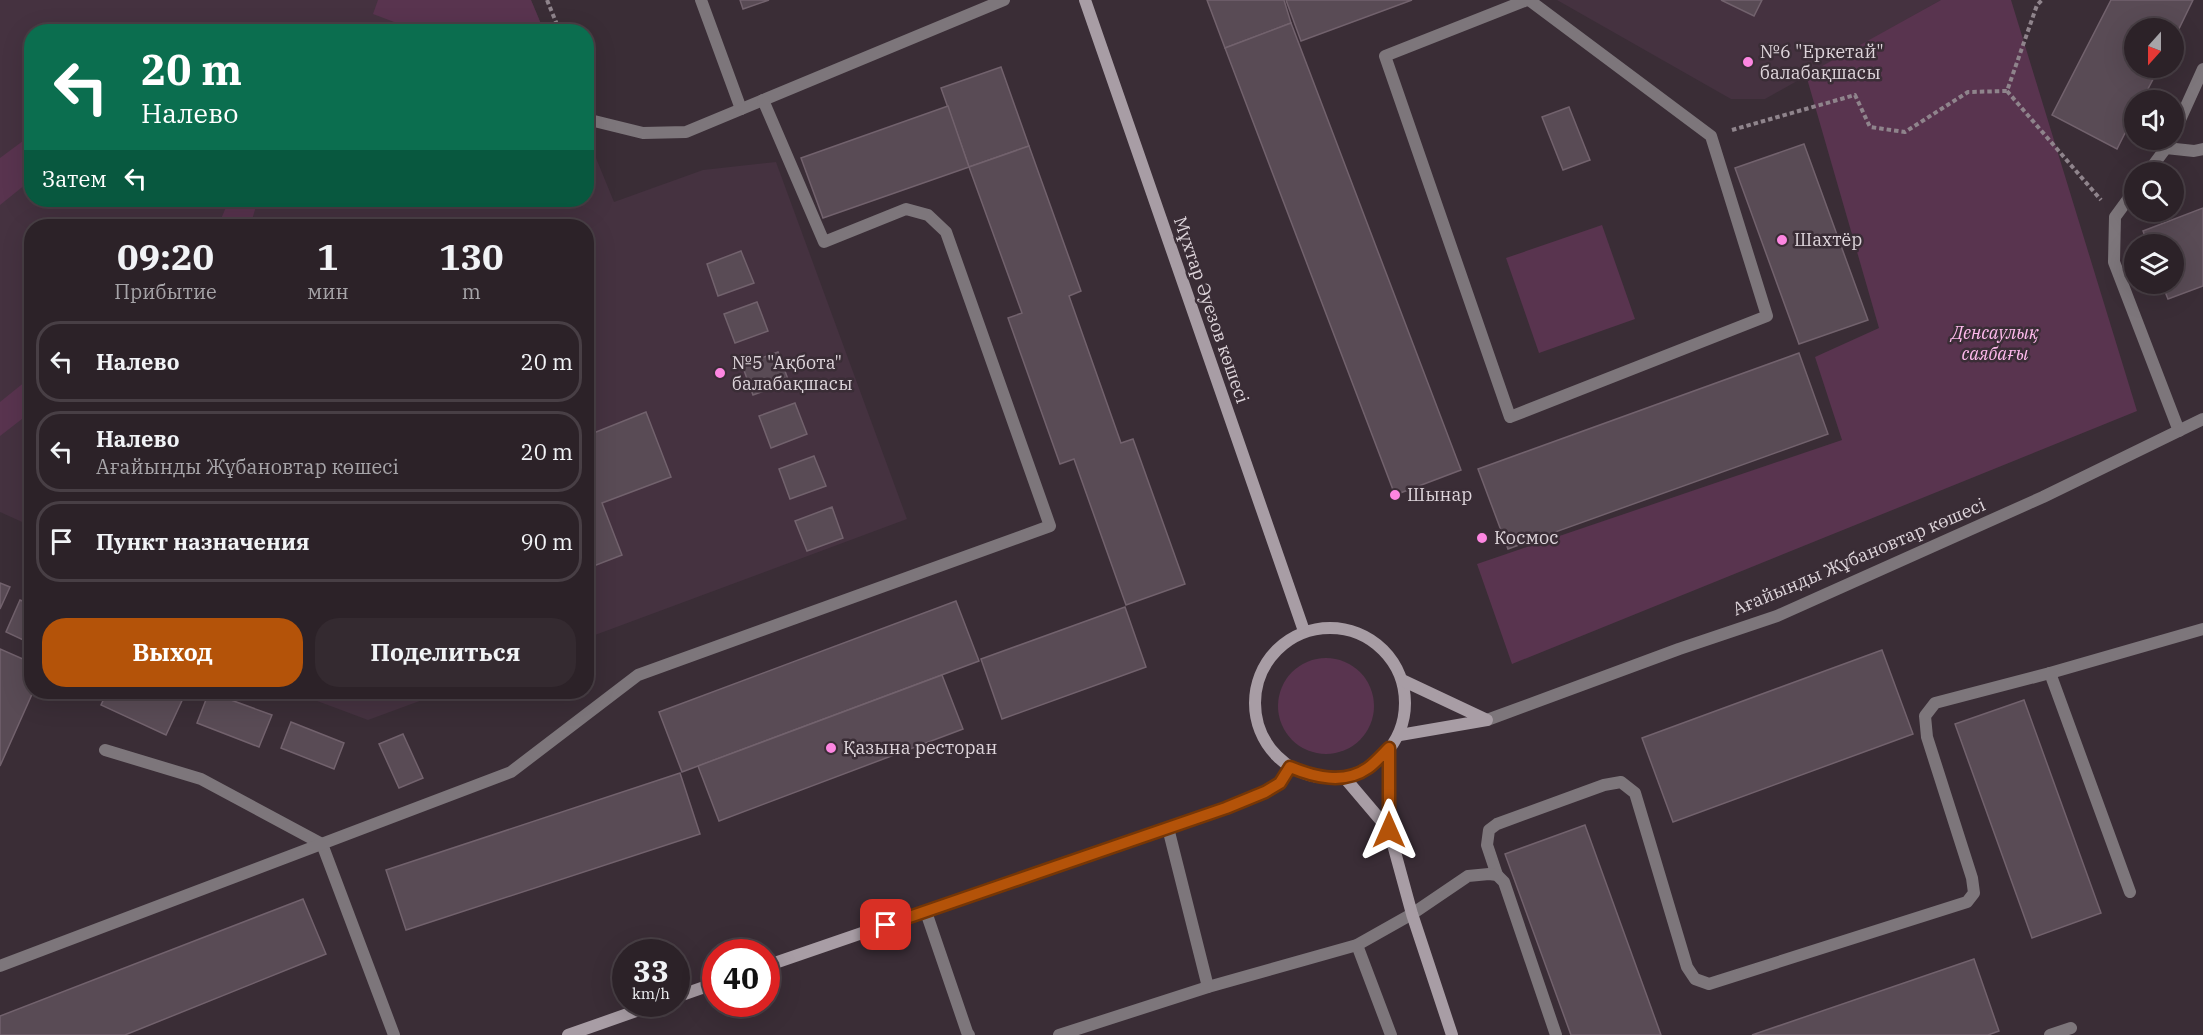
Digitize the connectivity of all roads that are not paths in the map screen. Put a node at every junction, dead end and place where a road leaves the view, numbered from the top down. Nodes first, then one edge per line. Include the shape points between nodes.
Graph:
1 (701, 0) edge
2 (1004, 0) edge
3 (1085, 0) edge
4 (1528, 0) edge
5 (2203, 69) edge
6 (763, 100) junction
7 (741, 109) junction
8 (2184, 111) edge
9 (594, 121) edge
10 (2184, 148) edge
11 (2203, 149) edge
12 (2124, 205) edge
13 (2203, 419) edge
14 (2179, 431) junction
15 (2203, 629) edge
16 (1304, 631) junction
17 (2050, 673) junction
18 (1402, 680) junction
19 (1487, 720) junction
20 (1400, 735) junction
21 (1389, 748) junction
22 (105, 750) dead end
23 (1290, 767) junction
24 (1344, 777) junction
25 (1168, 828) junction
26 (1389, 830) junction
27 (322, 844) junction
28 (1497, 875) junction
29 (2130, 892) dead end
30 (926, 912) junction
31 (1412, 914) junction
32 (1357, 945) junction
33 (780, 961) edge
34 (0, 966) edge
35 (1208, 987) junction
36 (619, 1017) edge
37 (2072, 1028) dead end
38 (394, 1035) edge
39 (568, 1035) edge
40 (969, 1035) edge
41 (1059, 1035) edge
42 (1391, 1035) edge
43 (1452, 1035) edge
44 (1556, 1035) edge
45 (2049, 1035) edge

1 - 7 street
2 - 6 street
3 - 16 street, Мұхтар Әуезов көшесі
4 - 4 street via 1385,56 1510,417 1767,316 1711,136
5 - 8 street
6 - 7 street
6 - 27 street via 824,242 906,209 928,215 946,232 1050,526 638,675 511,772
7 - 9 street via 686,132 643,133
10 - 11 street
12 - 14 street via 2115,217 2114,262
13 - 14 street, Ағайынды Жұбановтар көшесі
14 - 19 street, Ағайынды Жұбановтар көшесі via 2043,497 1777,616
15 - 17 street
16 - 18 street via 1339,628 1371,639 1389,655
16 - 23 street via 1280,646 1261,670 1254,700 1260,732 1272,752
17 - 28 street via 1935,703 1925,716 1927,737 1972,878 1974,893 1967,902 1709,984 1695,978 1687,967 1635,793 1621,782 1604,784 1489,830 1486,845
17 - 29 street
18 - 19 street
18 - 20 street via 1406,707
19 - 20 street
20 - 21 street
21 - 24 street via 1367,769
21 - 26 street
22 - 27 street via 201,779
23 - 24 street via 1316,777
23 - 25 street via 1280,783 1265,792
24 - 26 street
25 - 30 street
25 - 35 street
26 - 31 street
27 - 34 street
27 - 38 street
28 - 31 street via 1468,876
28 - 44 street via 1504,882
30 - 33 street
30 - 40 street
31 - 32 street
31 - 43 street
32 - 35 street
32 - 42 street
35 - 41 street
36 - 39 street
37 - 45 street

